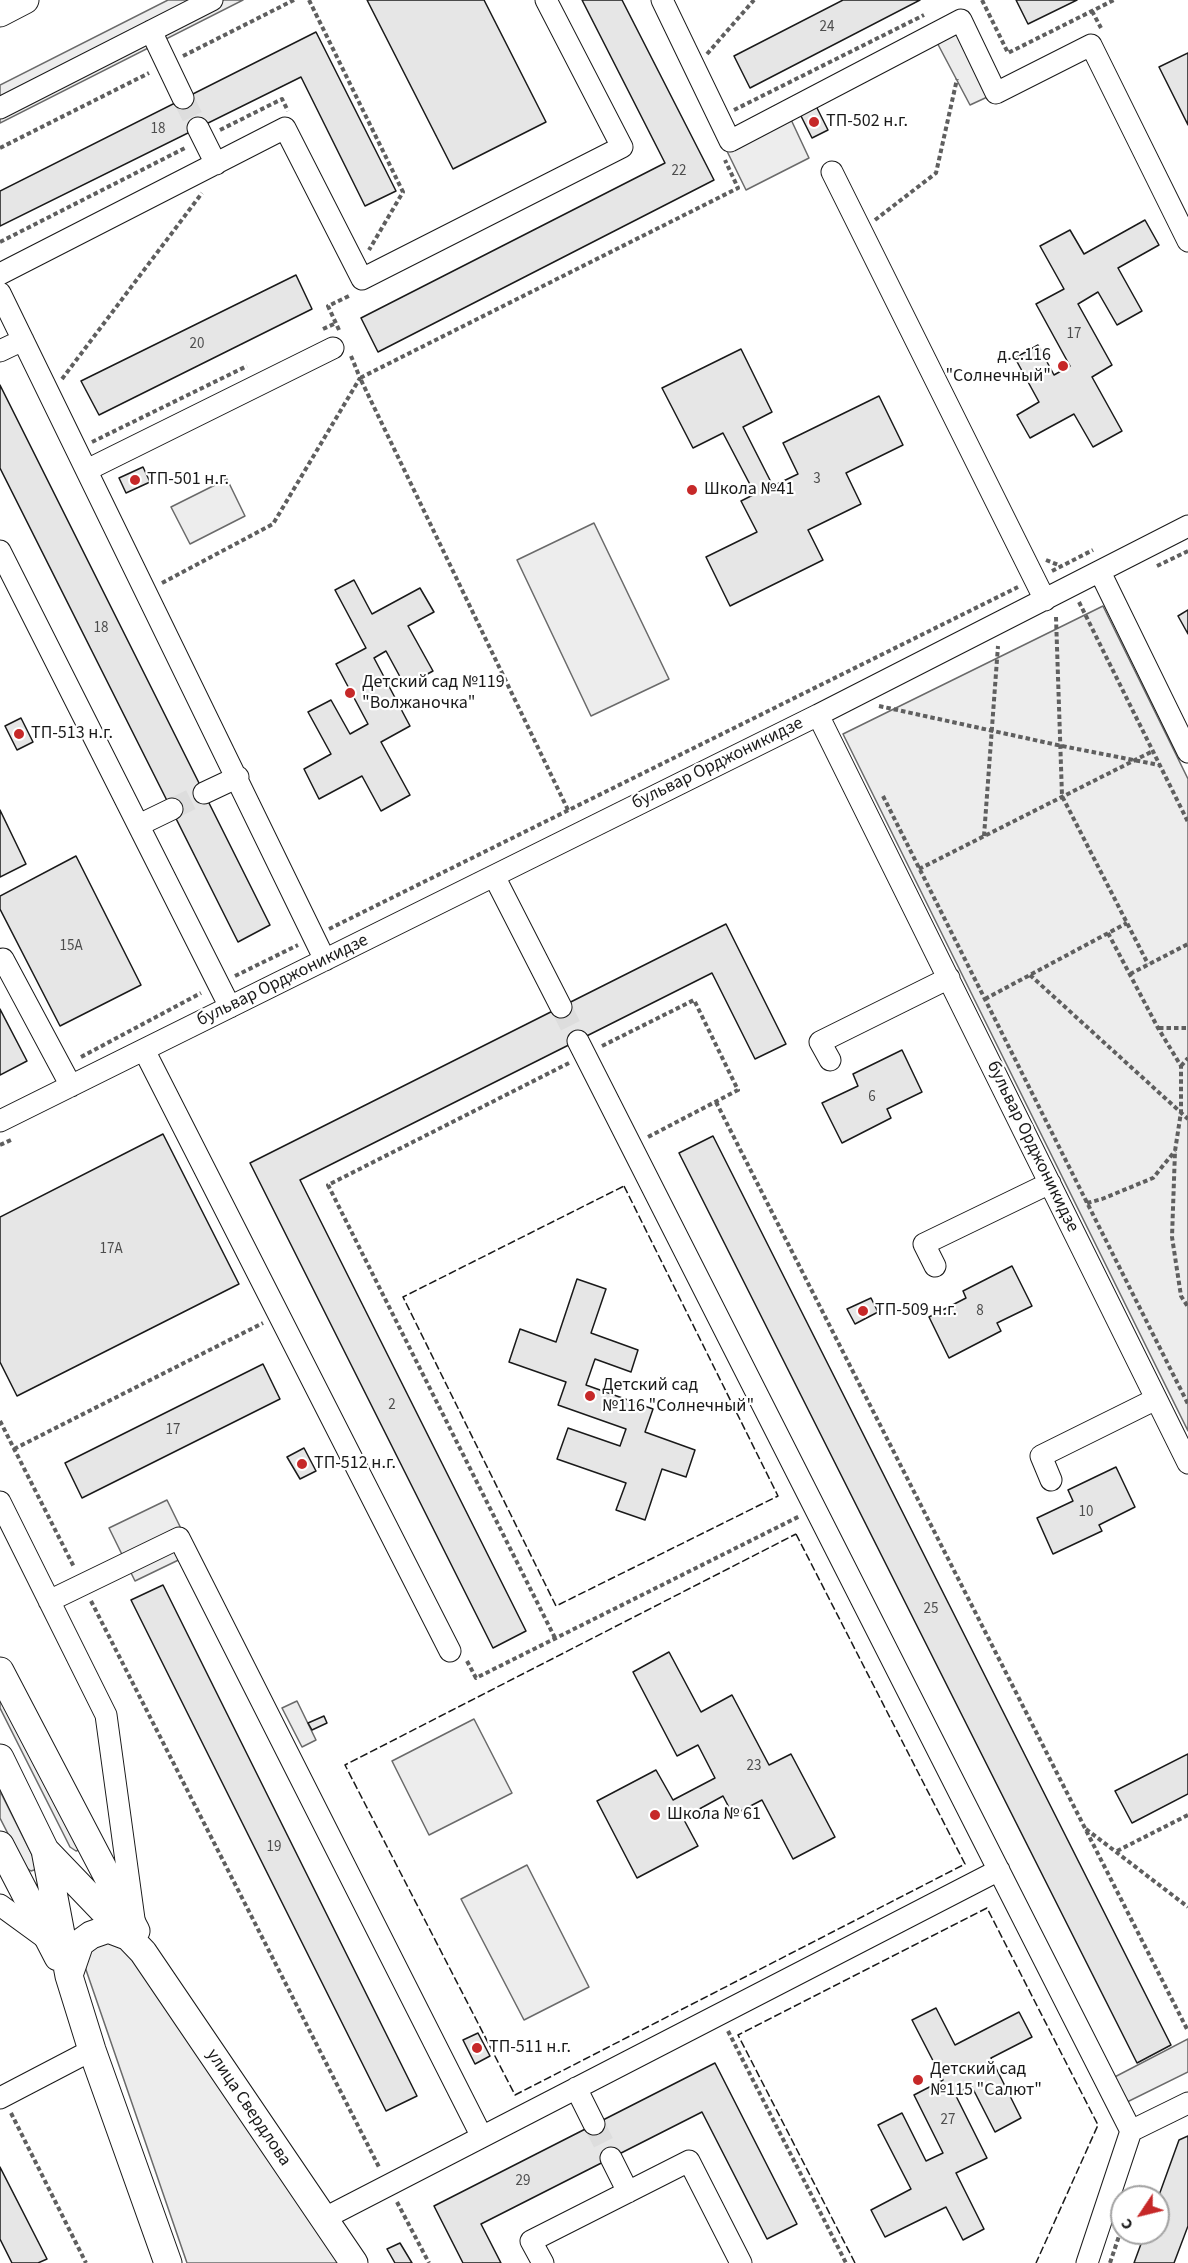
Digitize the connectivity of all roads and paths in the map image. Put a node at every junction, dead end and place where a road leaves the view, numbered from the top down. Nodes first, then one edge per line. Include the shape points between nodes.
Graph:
1 (26, 0) edge
2 (212, 0) edge
3 (294, 0) edge
4 (309, 0) edge
5 (546, 0) edge
6 (662, 0) edge
7 (754, 0) edge
8 (982, 0) edge
9 (1114, 0) edge
10 (932, 11) dead end
11 (0, 13) edge
12 (151, 31) junction
13 (166, 64) junction
14 (695, 68) junction
15 (957, 79) dead end
16 (183, 98) tunnel mouth
17 (0, 108) edge
18 (719, 117) junction
19 (198, 128) tunnel mouth
20 (0, 148) edge
21 (722, 156) dead end
22 (212, 166) junction
23 (832, 172) dead end
24 (873, 221) dead end
25 (1188, 241) edge
26 (364, 258) dead end
27 (0, 274) edge
28 (0, 293) edge
29 (336, 323) dead end
30 (316, 333) dead end
31 (23, 340) junction
32 (333, 348) dead end
33 (0, 351) edge
34 (253, 363) dead end
35 (360, 378) junction
36 (50, 395) junction
37 (77, 449) junction
38 (87, 470) junction
39 (1188, 526) edge
40 (1101, 546) dead end
41 (0, 551) edge
42 (1062, 566) junction
43 (1100, 572) junction
44 (1035, 579) junction
45 (1072, 586) junction
46 (147, 591) junction
47 (1051, 608) junction
48 (998, 646) dead end
49 (878, 706) dead end
50 (818, 715) junction
51 (993, 731) junction
52 (1062, 746) junction
53 (1153, 751) junction
54 (1188, 752) edge
55 (1138, 760) junction
56 (1160, 765) junction
57 (238, 777) junction
58 (204, 793) tunnel mouth
59 (882, 796) dead end
60 (1062, 796) junction
61 (172, 809) tunnel mouth
62 (568, 810) junction
63 (1188, 822) edge
64 (139, 825) junction
65 (984, 836) junction
66 (919, 869) junction
67 (494, 876) junction
68 (1127, 923) junction
69 (1108, 933) junction
70 (314, 937) junction
71 (1188, 944) edge
72 (3, 959) dead end
73 (325, 960) junction
74 (1148, 964) junction
75 (1130, 974) junction
76 (1030, 975) junction
77 (949, 978) junction
78 (219, 984) junction
79 (985, 999) junction
80 (230, 1007) junction
81 (561, 1007) tunnel mouth
82 (1158, 1028) junction
83 (1188, 1028) edge
84 (581, 1048) junction
85 (144, 1050) junction
86 (1188, 1058) edge
87 (830, 1060) dead end
88 (73, 1061) dead end
89 (1181, 1066) junction
90 (71, 1086) junction
91 (716, 1102) junction
92 (1181, 1112) junction
93 (1188, 1119) edge
94 (0, 1122) edge
95 (643, 1140) dead end
96 (1175, 1151) junction
97 (1050, 1183) junction
98 (1087, 1203) junction
99 (935, 1266) dead end
100 (1188, 1307) edge
101 (269, 1320) dead end
102 (1156, 1399) junction
103 (1188, 1403) edge
104 (0, 1421) edge
105 (14, 1449) junction
106 (1188, 1463) edge
107 (1051, 1480) dead end
108 (0, 1502) edge
109 (815, 1509) junction
110 (83, 1585) junction
111 (50, 1601) junction
112 (555, 1638) junction
113 (450, 1652) dead end
114 (0, 1671) edge
115 (476, 1678) dead end
116 (0, 1758) edge
117 (1188, 1815) edge
118 (1085, 1828) junction
119 (0, 1845) edge
120 (45, 1850) junction
121 (1117, 1851) junction
122 (999, 1870) junction
123 (0, 1905) edge
124 (1188, 1907) edge
125 (48, 1940) junction
126 (136, 1940) junction
127 (69, 1976) junction
128 (728, 2030) dead end
129 (1188, 2031) edge
130 (92, 2050) junction
131 (576, 2088) junction
132 (2, 2097) edge
133 (1188, 2103) edge
134 (594, 2124) tunnel mouth
135 (1131, 2131) junction
136 (482, 2137) junction
137 (611, 2158) tunnel mouth
138 (388, 2185) junction
139 (628, 2192) junction
140 (323, 2219) junction
141 (1116, 2245) edge
142 (86, 2263) edge
143 (168, 2263) edge
144 (354, 2263) edge
145 (429, 2263) edge
146 (543, 2263) edge
147 (741, 2263) edge
148 (846, 2263) edge
149 (1088, 2263) edge
150 (1110, 2263) edge

1 - 11 main road
2 - 12 street
3 - 13 path
4 - 26 path via 403,192
5 - 22 street via 622,147 362,279 285,128
6 - 14 street
7 - 14 path
8 - 9 path via 1008,53
10 - 18 path
12 - 13 street
12 - 17 street
13 - 16 street
13 - 20 path
14 - 18 street
15 - 24 path via 936,173
18 - 25 street via 730,141 961,20 996,93 1090,45
19 - 22 street
21 - 35 path via 738,188
22 - 27 street
22 - 36 path via 212,178
23 - 44 street
28 - 31 street
29 - 30 path
31 - 33 street
31 - 36 street
32 - 38 street
34 - 37 path
35 - 46 path via 273,524
35 - 62 path
36 - 37 street
37 - 38 street
38 - 46 street
39 - 43 street
40 - 42 path
41 - 64 street
42 - 44 path
42 - 45 path
43 - 45 street
43 - 54 street
44 - 47 street
44 - 62 path
45 - 47 street
45 - 53 path
46 - 57 street
47 - 50 street
47 - 52 path
48 - 51 path
49 - 51 path
50 - 67 street, бульвар Орджоникидзе
50 - 77 street, бульвар Орджоникидзе
51 - 52 path
51 - 65 path
52 - 55 path
52 - 60 path
53 - 55 path
53 - 56 path
55 - 56 path
55 - 60 path
56 - 63 path
57 - 58 street
57 - 70 street
59 - 66 path
60 - 65 path
60 - 68 path
61 - 64 street
62 - 70 path
64 - 78 street
65 - 66 path
66 - 79 path
67 - 73 street, бульвар Орджоникидзе
67 - 81 street
68 - 69 path
68 - 74 path
69 - 75 path
69 - 76 path
70 - 73 street
70 - 78 path
71 - 74 path
72 - 90 street
73 - 80 street, бульвар Орджоникидзе
74 - 75 path
75 - 82 path
76 - 79 path
76 - 92 path
77 - 87 street via 820,1042
77 - 97 street, бульвар Орджоникидзе
78 - 80 street
78 - 88 path
79 - 98 path
80 - 85 street, бульвар Орджоникидзе
82 - 83 path
82 - 89 path
84 - 91 path via 693,1000 738,1090
84 - 109 street
84 - 112 path via 328,1185
85 - 90 street, бульвар Орджоникидзе
85 - 113 street
86 - 89 path
89 - 92 path
90 - 94 street, бульвар Орджоникидзе
91 - 95 path
91 - 118 path
92 - 93 path
92 - 96 path
96 - 98 path via 1153,1178
96 - 100 path via 1172,1237 1181,1296
97 - 99 street via 924,1244
97 - 102 street, бульвар Орджоникидзе
98 - 103 path
101 - 105 path
102 - 106 street, бульвар Орджоникидзе
102 - 107 street via 1041,1456
104 - 105 path
105 - 110 path
108 - 111 street
109 - 112 path
109 - 122 street
110 - 111 street
110 - 136 street via 179,1538
110 - 138 path
111 - 126 street via 106,1715
112 - 115 path
114 - 126 main road, улица Свердлова
116 - 120 main road, улица Свердлова
117 - 121 path
118 - 121 path
118 - 129 path
119 - 125 main road, улица Свердлова
120 - 126 main road, улица Свердлова
120 - 127 main road, улица Свердлова
121 - 124 path
122 - 131 street
122 - 135 street
123 - 125 street
125 - 127 main road, улица Свердлова
126 - 127 main road via 108,1929 91,1935 80,1943
126 - 140 main road, улица Свердлова
127 - 130 main road, улица Свердлова
128 - 148 path
130 - 132 street
130 - 143 main road, улица Свердлова
131 - 134 street
131 - 136 street
132 - 142 path
133 - 135 street
135 - 149 street
136 - 138 street
137 - 139 street
138 - 140 street
138 - 145 path
139 - 146 street via 531,2241
139 - 147 street via 689,2161
140 - 144 main road, улица Свердлова
141 - 150 path

